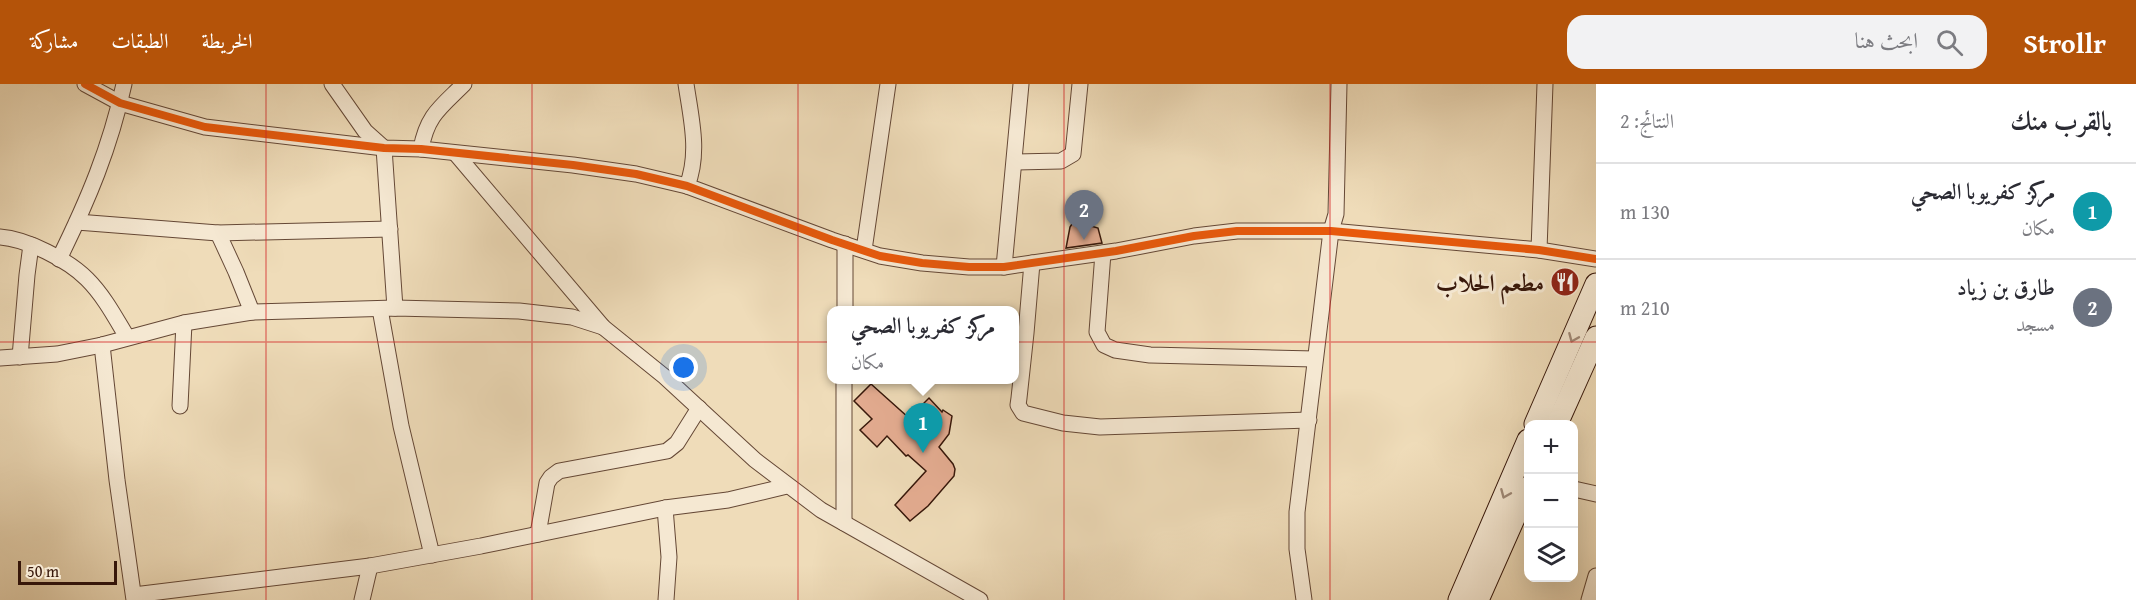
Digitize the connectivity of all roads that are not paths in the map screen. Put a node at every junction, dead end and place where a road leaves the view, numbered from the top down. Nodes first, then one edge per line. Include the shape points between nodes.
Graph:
1 (85, 84) edge
2 (124, 84) edge
3 (332, 84) edge
4 (464, 84) edge
5 (686, 84) edge
6 (888, 84) edge
7 (1021, 84) edge
8 (1080, 84) edge
9 (1339, 84) edge
10 (1545, 84) edge
11 (120, 103) junction
12 (384, 148) junction
13 (421, 149) junction
14 (456, 154) junction
15 (1015, 162) junction
16 (687, 186) junction
17 (77, 222) junction
18 (390, 229) junction
19 (1331, 231) junction
20 (218, 233) junction
21 (0, 237) edge
22 (845, 244) junction
23 (31, 245) junction
24 (864, 250) junction
25 (1539, 250) junction
26 (1103, 253) junction
27 (59, 259) junction
28 (1596, 259) edge
29 (1032, 263) junction
30 (1004, 267) junction
31 (1596, 284) edge
32 (845, 306) edge
33 (388, 308) junction
34 (252, 312) junction
35 (184, 323) junction
36 (603, 327) junction
37 (127, 337) junction
38 (1596, 337) edge
39 (102, 345) junction
40 (20, 357) junction
41 (0, 358) edge
42 (1315, 359) junction
43 (1567, 378) junction
44 (844, 384) edge
45 (180, 406) dead end
46 (699, 408) junction
47 (1309, 420) junction
48 (1538, 420) edge
49 (1558, 420) edge
50 (1524, 449) edge
51 (788, 486) junction
52 (1578, 490) edge
53 (1596, 494) edge
54 (1524, 497) edge
55 (664, 508) junction
56 (844, 523) junction
57 (538, 534) junction
58 (432, 555) junction
59 (370, 566) junction
60 (1596, 576) edge
61 (134, 597) edge
62 (362, 600) edge
63 (666, 600) edge
64 (980, 600) edge
65 (1304, 600) edge
66 (1460, 600) edge
67 (1478, 600) edge
68 (1589, 600) edge

1 - 11 street
2 - 11 street
3 - 12 street via 365,131
4 - 13 street via 426,125
5 - 16 street via 694,142
6 - 24 street
7 - 15 street
8 - 15 street via 1072,154 1061,162
9 - 19 street via 1336,214
10 - 25 street
11 - 12 street via 205,127
11 - 17 street via 105,155
12 - 13 street
12 - 18 street
13 - 14 street
14 - 16 street via 607,169
14 - 36 street
15 - 30 street
16 - 22 street
17 - 20 street
17 - 27 street
18 - 20 street
18 - 33 street
19 - 25 street
19 - 26 street via 1216,232
19 - 42 street
20 - 34 street
21 - 23 street
22 - 24 street
22 - 32 street
23 - 27 street
23 - 40 street
24 - 30 street via 922,263
25 - 28 street
26 - 29 street
26 - 42 street via 1096,332 1104,345 1150,355
27 - 37 street via 87,279
29 - 30 street
29 - 47 street via 1018,405 1023,413 1100,427
31 -> 43 main road
33 - 34 street
33 - 36 street via 544,312
33 - 58 street via 401,426
34 - 35 street
35 - 37 street
35 - 45 street
36 - 46 street
37 - 39 street
38 - 43 main road
39 - 40 street
39 - 61 street
40 - 41 street
42 - 47 street
43 - 48 main road
43 - 49 main road
44 - 56 street
46 - 51 street
46 - 57 street via 677,444 667,451 559,471 551,477
47 - 65 street via 1297,512
50 -> 66 main road
51 - 55 street via 728,500
51 - 56 street
52 - 53 street
54 - 67 main road
55 - 57 street
55 - 63 street via 669,557
56 - 64 street
57 - 58 street
58 - 59 street
59 - 61 street
59 - 62 street
60 - 68 street

